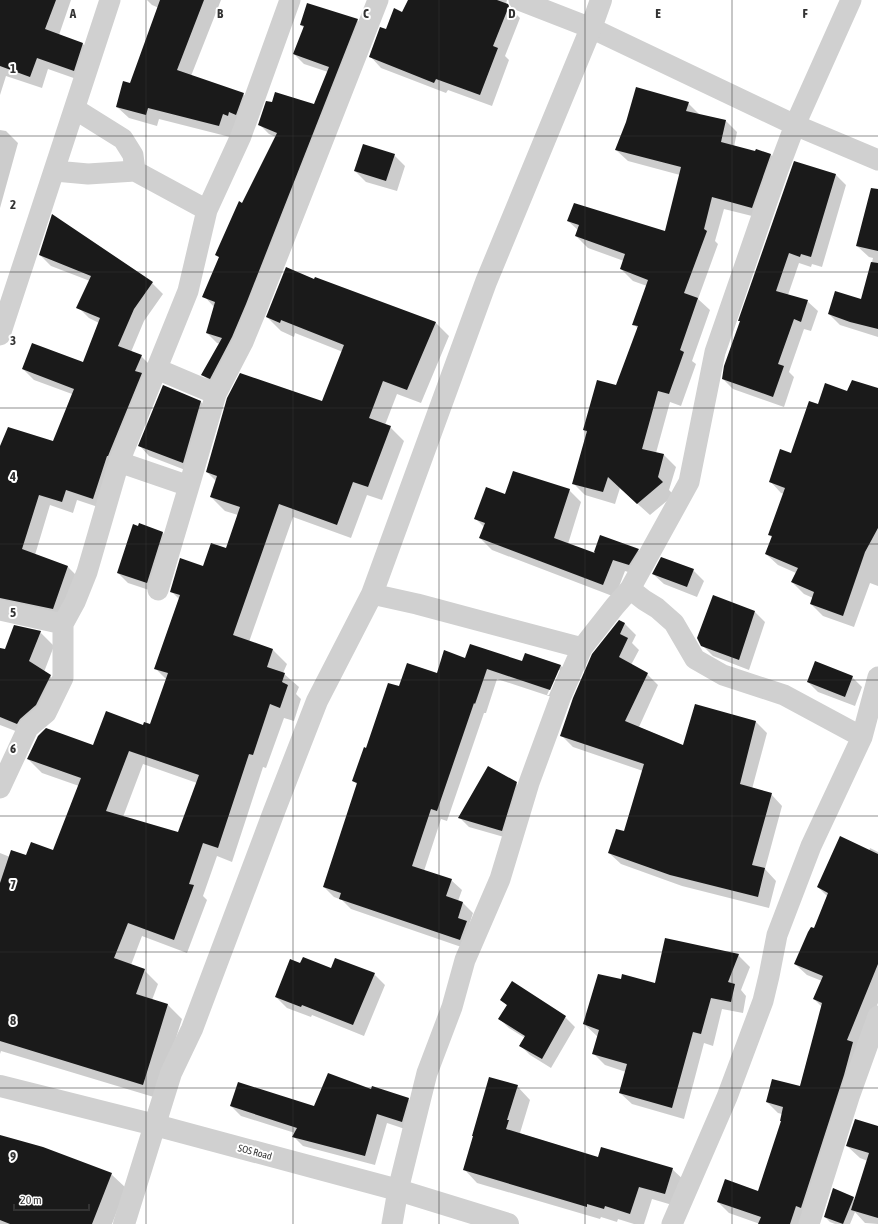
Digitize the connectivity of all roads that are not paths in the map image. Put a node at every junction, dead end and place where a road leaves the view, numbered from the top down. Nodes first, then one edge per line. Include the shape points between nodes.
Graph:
1 (110, 0) edge
2 (290, 0) edge
3 (378, 0) edge
4 (519, 0) edge
5 (601, 0) edge
6 (851, 0) edge
7 (591, 28) junction
8 (74, 109) junction
9 (795, 125) junction
10 (878, 160) edge
11 (55, 171) junction
12 (136, 171) junction
13 (207, 210) junction
14 (0, 335) edge
15 (157, 369) junction
16 (216, 394) junction
17 (120, 462) junction
18 (189, 486) junction
19 (630, 589) junction
20 (158, 590) dead end
21 (372, 594) junction
22 (0, 610) edge
23 (63, 624) junction
24 (582, 648) junction
25 (878, 677) edge
26 (874, 707) edge
27 (862, 737) junction
28 (0, 788) edge
29 (878, 1016) edge
30 (0, 1086) edge
31 (155, 1125) junction
32 (398, 1190) junction
33 (124, 1224) edge
34 (392, 1224) edge
35 (508, 1224) edge
36 (672, 1224) edge
37 (809, 1224) edge

1 - 8 street
2 - 13 street via 241,136
3 - 16 street via 257,308
4 - 7 street
5 - 7 street
6 - 9 street
7 - 9 street
7 - 21 street via 486,282
8 - 11 street
8 - 12 street via 123,139 133,155
9 - 10 street
9 - 19 street via 715,352 689,482
11 - 12 street via 88,174
11 - 14 street
12 - 13 street
13 - 15 street via 188,291
15 - 16 street
15 - 17 street
16 - 18 street
17 - 18 street
17 - 23 street via 87,572
18 - 20 street
19 - 24 street
19 - 27 street via 674,623 695,659 723,675 784,695
21 - 24 street
21 - 31 street via 317,701 192,1029 171,1073
22 - 23 street
23 - 28 street via 63,678 46,713 28,728
24 - 32 street via 561,696 529,783 500,879 465,960 452,1008 427,1073
25 - 26 street
26 - 27 street
27 - 36 street via 811,846 777,934 762,1002 728,1097
29 - 37 street via 849,1097
30 - 31 street, SOS Road
31 - 32 street, SOS Road
31 - 33 street
32 - 34 street
32 - 35 street, SOS Road

